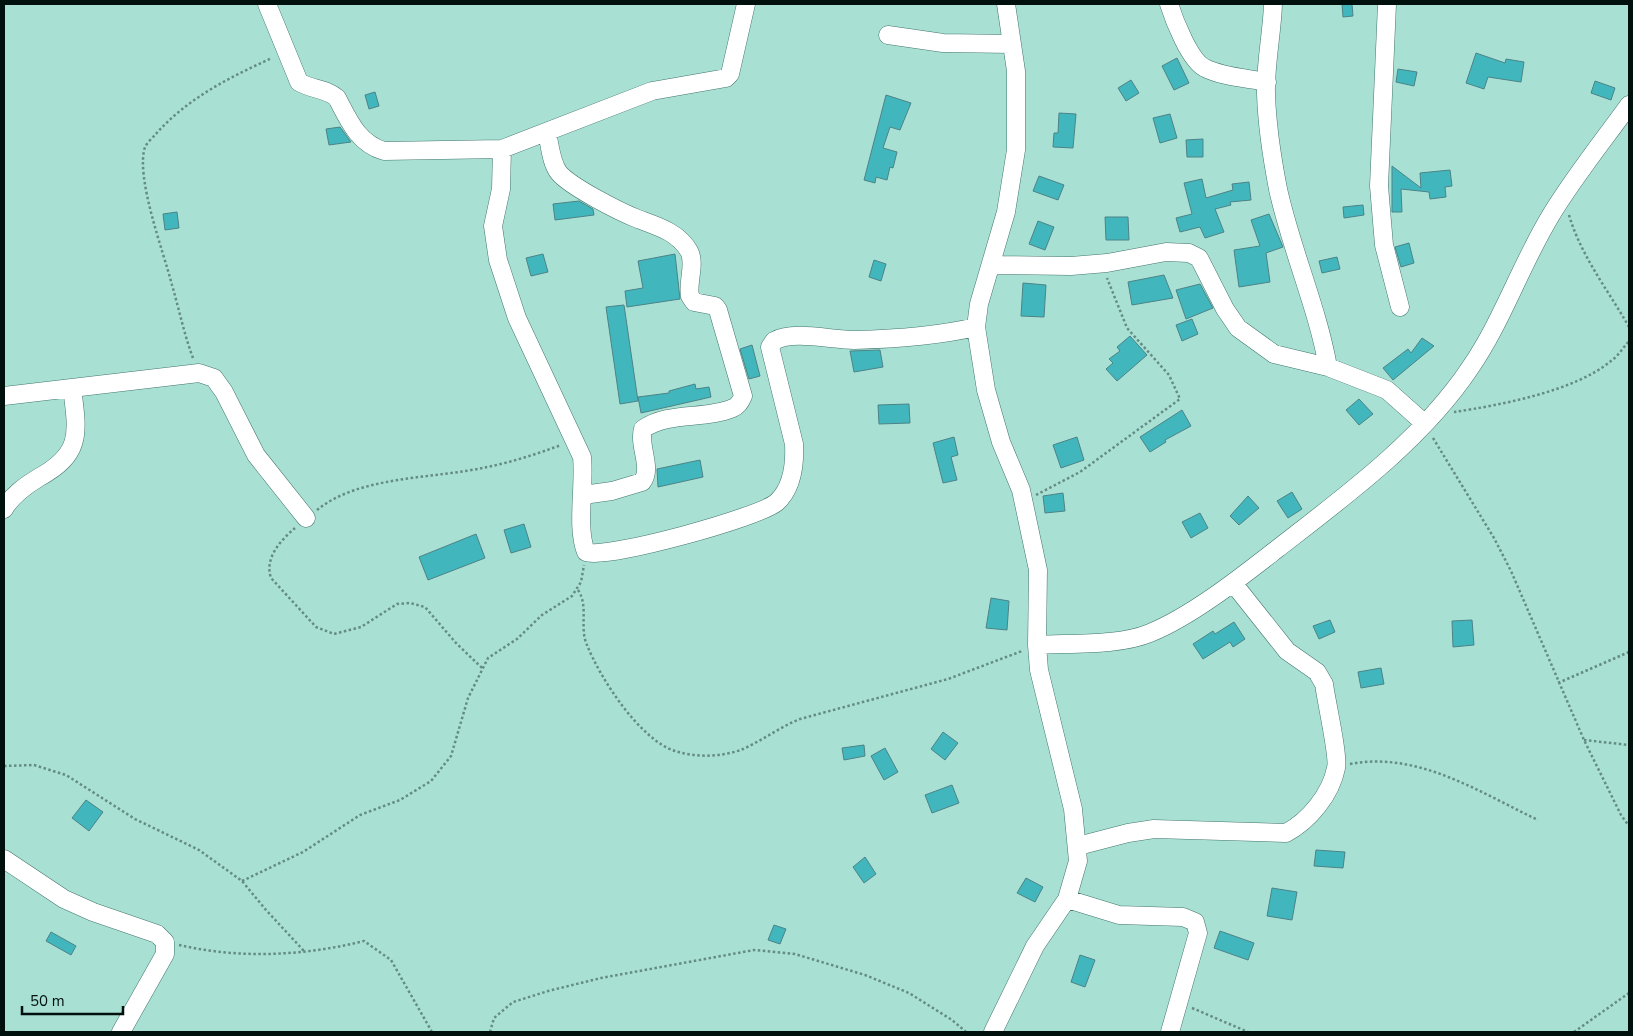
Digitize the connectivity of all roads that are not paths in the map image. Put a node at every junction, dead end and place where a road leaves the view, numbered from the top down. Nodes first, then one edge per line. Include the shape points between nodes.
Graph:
1 (267, 4) edge
2 (746, 4) edge
3 (1006, 4) edge
4 (1169, 4) edge
5 (1273, 4) edge
6 (1387, 4) edge
7 (888, 35) dead end
8 (1012, 44) junction
9 (1266, 82) junction
10 (1629, 105) edge
11 (547, 133) junction
12 (502, 149) junction
13 (992, 265) junction
14 (1400, 307) dead end
15 (976, 327) junction
16 (1328, 367) junction
17 (72, 388) junction
18 (4, 396) edge
19 (1429, 419) junction
20 (584, 495) junction
21 (4, 508) edge
22 (306, 518) road end
23 (1233, 582) junction
24 (1037, 645) junction
25 (1078, 846) junction
26 (4, 859) edge
27 (1067, 899) junction
28 (121, 1032) edge
29 (993, 1032) edge
30 (1170, 1032) edge

1 - 12 street via 299,82 308,88 332,93 370,147 384,151
2 - 11 street via 728,77 652,91
3 - 8 street
4 - 9 street via 1198,64 1213,71
5 - 9 street
6 - 14 street via 1379,186 1383,236
7 - 8 street via 943,43
8 - 13 street via 1016,71 1016,150 1006,212
9 - 16 street via 1278,188 1287,226 1319,320
10 - 19 street via 1551,215 1509,301 1471,368
11 - 12 street
11 - 20 street via 559,173 586,192 682,241 690,253 690,296 694,302 715,306 718,310 743,396 733,408 650,424 643,429 641,436 646,473 642,482
12 - 20 street via 501,189 493,226 498,260 517,318 582,457
13 - 15 street via 979,304
13 - 16 street via 1071,266 1175,251 1195,255 1207,270 1225,309 1238,328 1274,354
15 - 20 street via 945,334 863,339 789,336 778,339 770,347 795,460 788,484 777,502 755,514 599,554 586,552 582,532
15 - 24 street via 986,390 1001,442 1024,501 1038,570
16 - 19 street via 1387,390
17 - 18 street
17 - 21 street via 76,435 70,452 60,465 17,492
17 - 22 street via 198,374 214,378 256,455
19 - 23 street via 1352,491
23 - 24 street via 1149,634 1126,639
23 - 25 street via 1287,651 1312,668 1324,684 1337,767 1325,794 1304,821 1286,833 1154,829
24 - 25 street via 1039,670 1064,768
25 - 27 street via 1075,878
26 - 28 street via 64,899 157,934 165,942 165,954
27 - 29 street via 1035,946
27 - 30 street via 1119,915 1183,917 1195,922 1198,933

